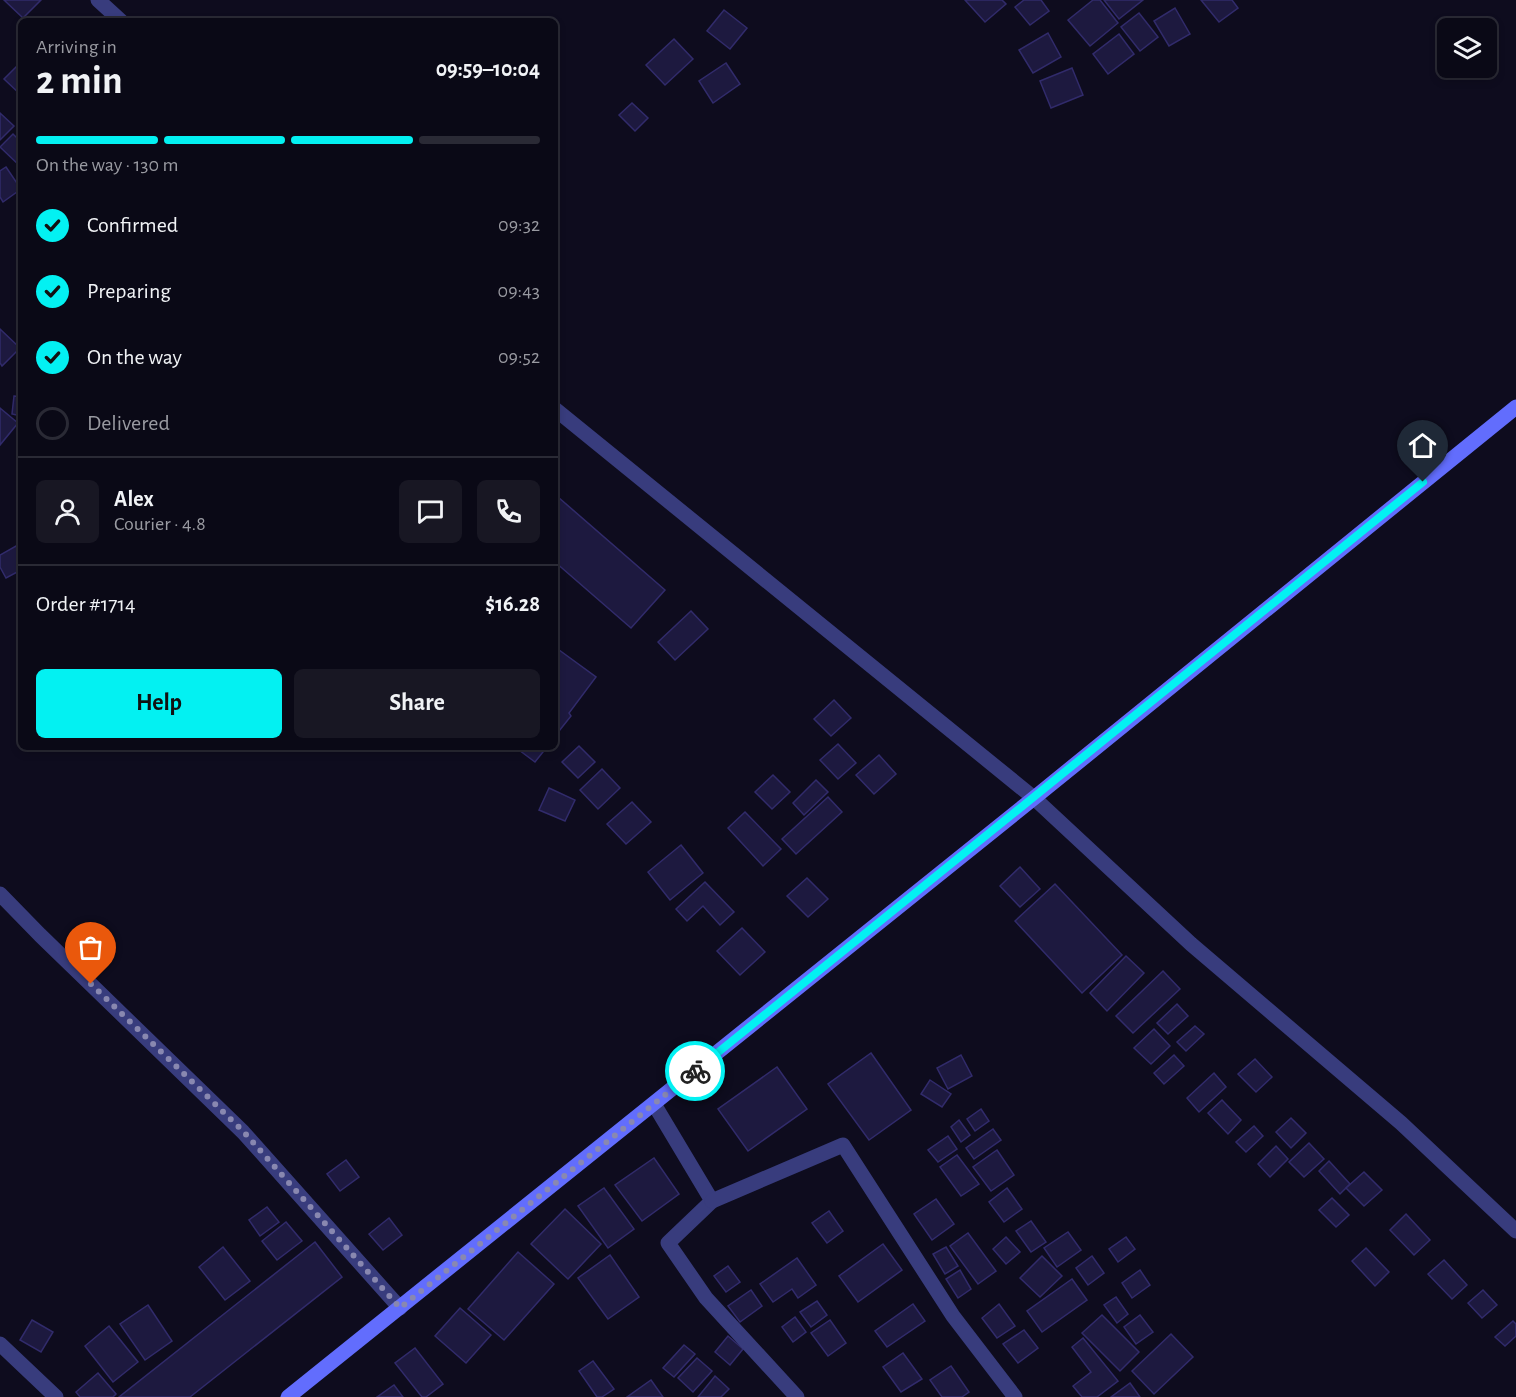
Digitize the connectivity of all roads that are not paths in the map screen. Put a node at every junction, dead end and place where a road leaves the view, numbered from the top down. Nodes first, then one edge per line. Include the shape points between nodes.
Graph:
1 (98, 0) edge
2 (118, 18) edge
3 (1516, 407) edge
4 (558, 411) edge
5 (1034, 798) junction
6 (0, 894) edge
7 (654, 1104) junction
8 (712, 1201) junction
9 (1516, 1231) edge
10 (400, 1308) junction
11 (0, 1344) edge
12 (56, 1397) edge
13 (288, 1397) edge
14 (797, 1397) edge
15 (1015, 1397) edge

1 - 2 street
3 - 5 street
4 - 5 street
5 - 7 street
5 - 9 street via 1191,944 1401,1123
6 - 10 street via 243,1131
7 - 8 street
7 - 10 street
8 - 14 street via 668,1243 706,1298
8 - 15 street via 843,1145 952,1316
10 - 13 street
11 - 12 street

